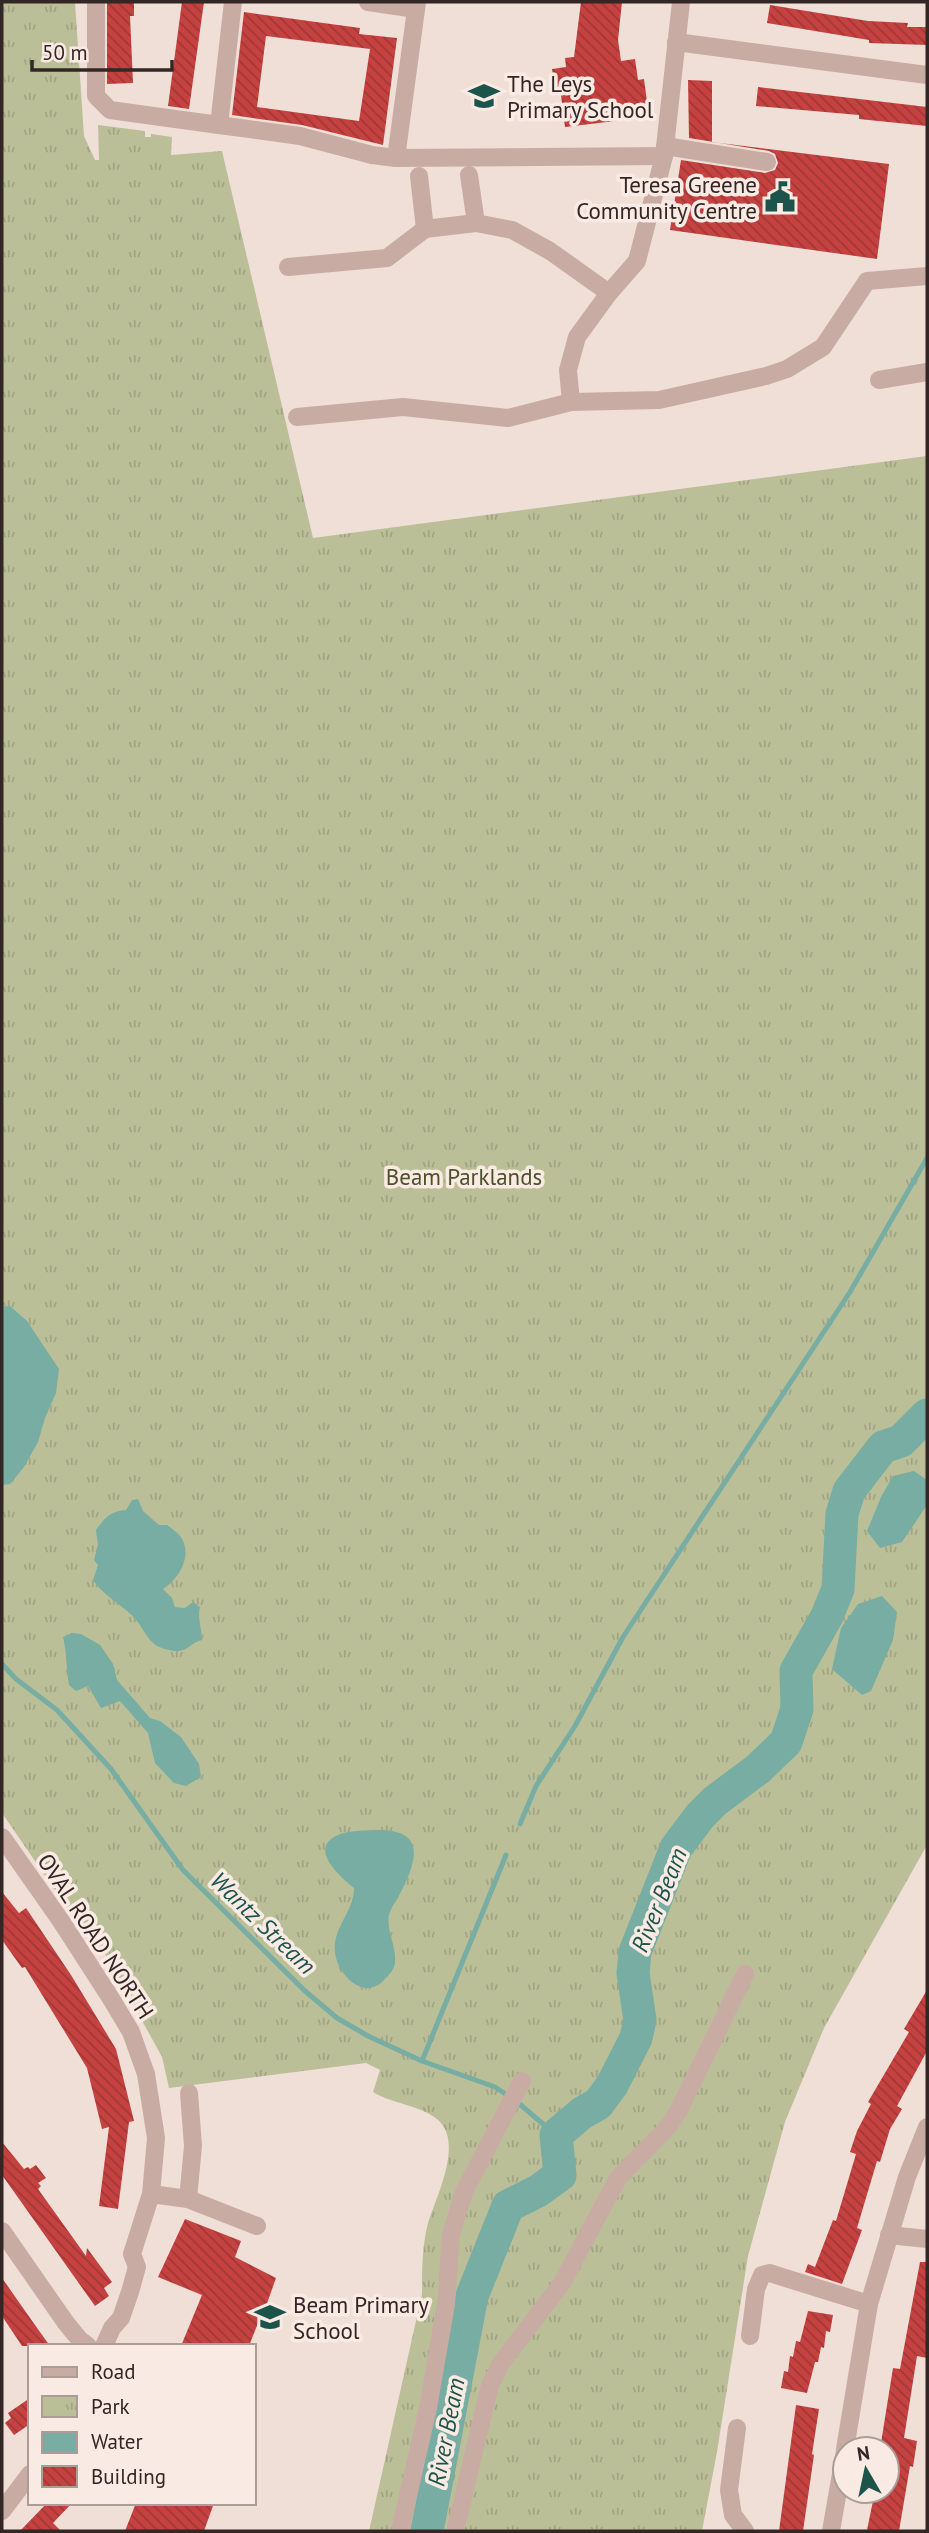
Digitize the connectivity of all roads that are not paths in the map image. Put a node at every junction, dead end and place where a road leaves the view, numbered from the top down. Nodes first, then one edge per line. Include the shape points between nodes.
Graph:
1 (96, 2) edge
2 (233, 2) edge
3 (368, 2) edge
4 (681, 2) edge
5 (416, 6) edge
6 (676, 42) junction
7 (927, 75) edge
8 (219, 125) junction
9 (664, 151) junction
10 (396, 158) junction
11 (767, 162) dead end
12 (469, 175) dead end
13 (419, 176) dead end
14 (476, 223) junction
15 (425, 229) junction
16 (288, 267) dead end
17 (927, 276) edge
18 (609, 293) junction
19 (927, 372) edge
20 (879, 380) dead end
21 (571, 402) junction
22 (297, 417) dead end
23 (2, 1837) edge
24 (746, 1974) dead end
25 (522, 2081) dead end
26 (189, 2093) dead end
27 (927, 2127) edge
28 (151, 2194) junction
29 (188, 2199) junction
30 (257, 2226) dead end
31 (2, 2231) edge
32 (889, 2235) junction
33 (927, 2239) edge
34 (869, 2304) junction
35 (750, 2336) dead end
36 (85, 2344) edge
37 (105, 2344) edge
38 (737, 2428) dead end
39 (847, 2435) edge
40 (28, 2477) edge
41 (835, 2505) edge
42 (2, 2511) edge
43 (400, 2531) edge
44 (455, 2531) edge
45 (745, 2531) edge
46 (831, 2531) edge

1 - 8 street via 96,96 110,110
2 - 8 street
3 - 5 street
4 - 6 street
5 - 10 street
6 - 7 street
6 - 9 street
8 - 10 street via 300,136
9 - 10 street
9 - 11 street
9 - 18 street via 637,261
12 - 14 street
13 - 15 street
14 - 15 street
14 - 18 street via 513,230
15 - 16 street via 387,258
17 - 21 street via 867,281 823,347 786,369 659,400
18 - 21 street via 577,337 568,370
19 - 20 street
21 - 22 street via 508,418 403,407
23 - 28 street, OVAL ROAD NORTH via 131,2032 146,2074 156,2138
24 - 44 street via 679,2110 618,2178 562,2283 489,2385
25 - 43 street via 464,2192 451,2234 446,2304
26 - 29 street via 193,2146
27 - 32 street
28 - 29 street
28 - 37 street, OVAL ROAD NORTH via 132,2253 137,2267 130,2292
29 - 30 street
31 - 36 street
32 - 33 street
32 - 34 street
34 - 35 street via 770,2273 762,2275
34 - 39 street
38 - 45 street via 729,2490 733,2515
40 - 42 street
41 - 46 street

